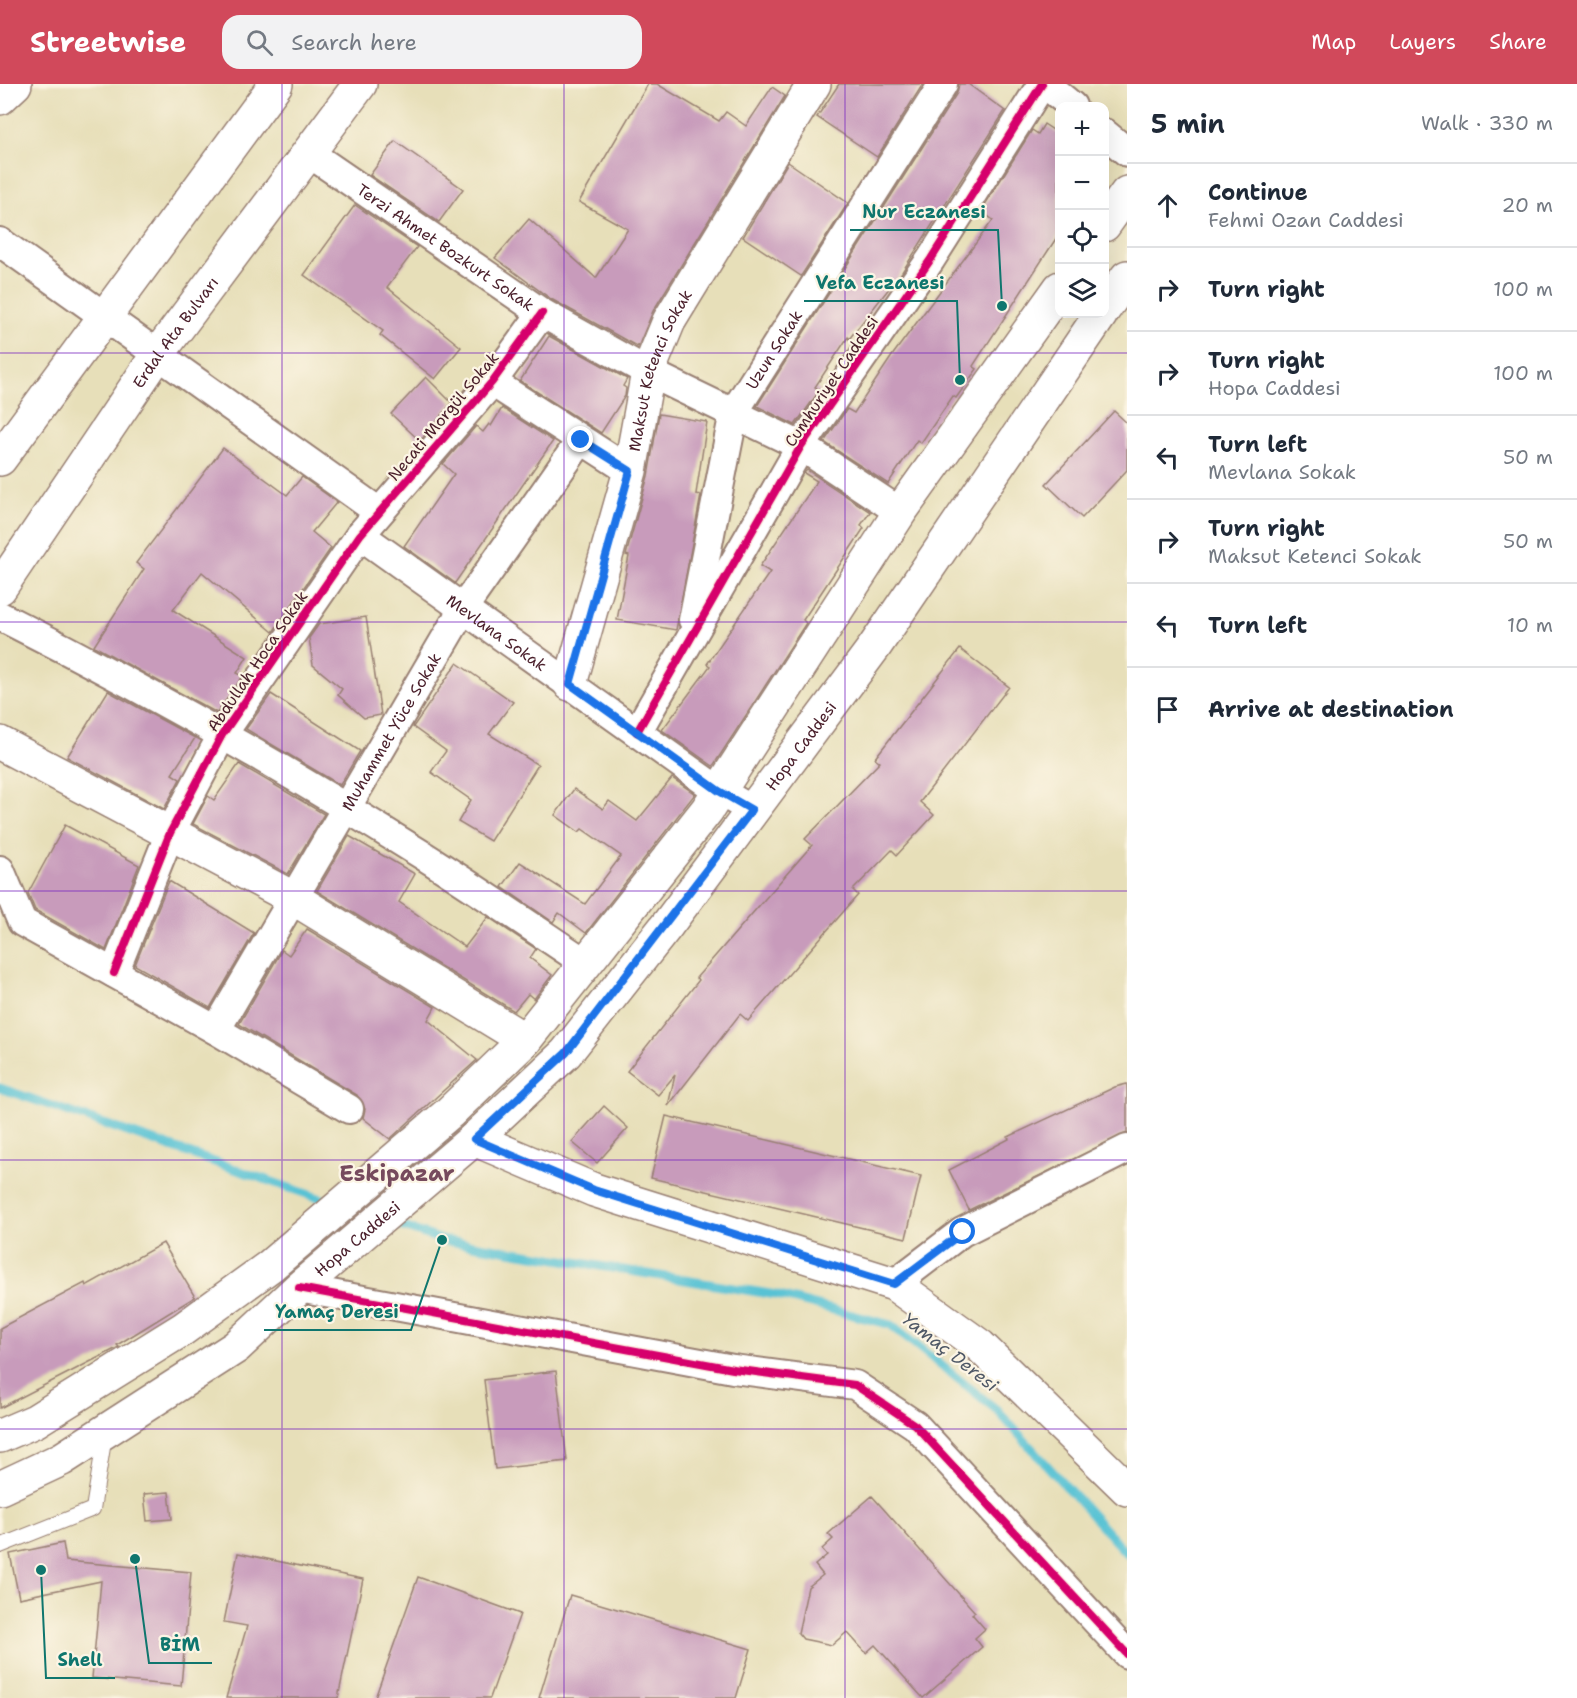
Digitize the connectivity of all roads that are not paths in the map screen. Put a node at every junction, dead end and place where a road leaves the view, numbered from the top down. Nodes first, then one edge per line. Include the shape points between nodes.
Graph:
1 (15, 84) edge
2 (276, 84) edge
3 (360, 84) edge
4 (814, 84) edge
5 (943, 84) edge
6 (1044, 84) edge
7 (0, 98) edge
8 (1067, 102) edge
9 (1109, 137) edge
10 (1127, 152) edge
11 (309, 153) junction
12 (1127, 193) edge
13 (1109, 218) edge
14 (0, 242) edge
15 (1127, 277) edge
16 (1055, 294) edge
17 (1109, 302) edge
18 (542, 313) junction
19 (103, 316) junction
20 (1098, 318) edge
21 (158, 354) junction
22 (648, 372) junction
23 (492, 382) junction
24 (734, 412) junction
25 (581, 440) junction
26 (801, 446) junction
27 (0, 459) edge
28 (630, 471) junction
29 (379, 512) junction
30 (900, 512) junction
31 (360, 535) junction
32 (0, 588) edge
33 (464, 607) junction
34 (0, 616) edge
35 (688, 647) junction
36 (570, 684) junction
37 (638, 732) junction
38 (222, 735) junction
39 (0, 743) edge
40 (719, 791) junction
41 (346, 808) junction
42 (752, 810) junction
43 (170, 833) junction
44 (0, 870) edge
45 (293, 898) junction
46 (587, 964) junction
47 (114, 973) junction
48 (216, 1030) junction
49 (525, 1040) junction
50 (349, 1109) dead end
51 (474, 1139) junction
52 (1127, 1149) edge
53 (894, 1284) junction
54 (299, 1288) junction
55 (105, 1431) junction
56 (0, 1437) edge
57 (0, 1488) edge
58 (1127, 1489) edge
59 (0, 1546) edge
60 (1127, 1654) edge

1 - 7 main road
2 - 19 main road
3 - 11 main road, Erdal Ata Bulvarı
4 - 22 main road, Maksut Ketenci Sokak via 669,321
5 - 24 street, Uzun Sokak
6 - 8 street
6 - 26 street, Cumhuriyet Caddesi via 931,259
9 - 10 street
11 - 18 street, Terzi Ahmet Bozkurt Sokak
11 - 21 main road, Erdal Ata Bulvarı
12 - 13 main road
14 - 19 street
15 - 17 main road
16 - 30 main road
18 - 22 street, Terzi Ahmet Bozkurt Sokak
18 - 23 street, Necati Morgül Sokak
19 - 21 street
19 - 27 main road
20 - 42 main road, Hopa Caddesi via 876,646
21 - 29 street
21 - 32 main road, Erdal Ata Bulvarı
22 - 24 street, Terzi Ahmet Bozkurt Sokak
22 - 28 main road, Maksut Ketenci Sokak
23 - 25 street
23 - 29 street, Necati Morgül Sokak
24 - 26 street, Terzi Ahmet Bozkurt Sokak
24 - 35 street, Uzun Sokak
25 - 28 street
25 - 33 street, Muhammet Yüce Sokak
26 - 30 street, Terzi Ahmet Bozkurt Sokak
26 - 35 street, Cumhuriyet Caddesi
28 - 36 main road, Maksut Ketenci Sokak
29 - 31 street, Necati Morgül Sokak
30 - 40 main road
31 - 33 street, Mevlana Sokak
31 - 38 street, Abdullah Hoca Sokak
33 - 36 street, Mevlana Sokak
33 - 41 street, Muhammet Yüce Sokak
34 - 38 street
35 - 37 street, Cumhuriyet Caddesi
36 - 37 street, Mevlana Sokak
37 - 40 street, Mevlana Sokak
38 - 41 street
38 - 43 street, Abdullah Hoca Sokak
39 - 43 main road
40 - 42 street, Mevlana Sokak
40 - 46 main road
41 - 45 street, Muhammet Yüce Sokak
41 - 46 street
42 - 51 main road, Hopa Caddesi via 566,1053
43 - 45 main road
43 - 47 street, Abdullah Hoca Sokak
44 - 47 street via 21,922
45 - 48 street, Muhammet Yüce Sokak
45 - 49 main road
46 - 49 main road
47 - 48 street
48 - 50 street
49 - 56 main road via 449,1113 270,1266 183,1329 35,1421
51 - 53 main road via 594,1190
51 - 54 main road, Hopa Caddesi
52 - 53 street via 963,1232
53 - 58 main road via 980,1346
54 - 55 main road, Hopa Caddesi via 236,1347
54 - 60 street via 734,1369 855,1385 915,1425
55 - 57 main road, Hopa Caddesi via 62,1459
55 - 59 lane via 93,1509

